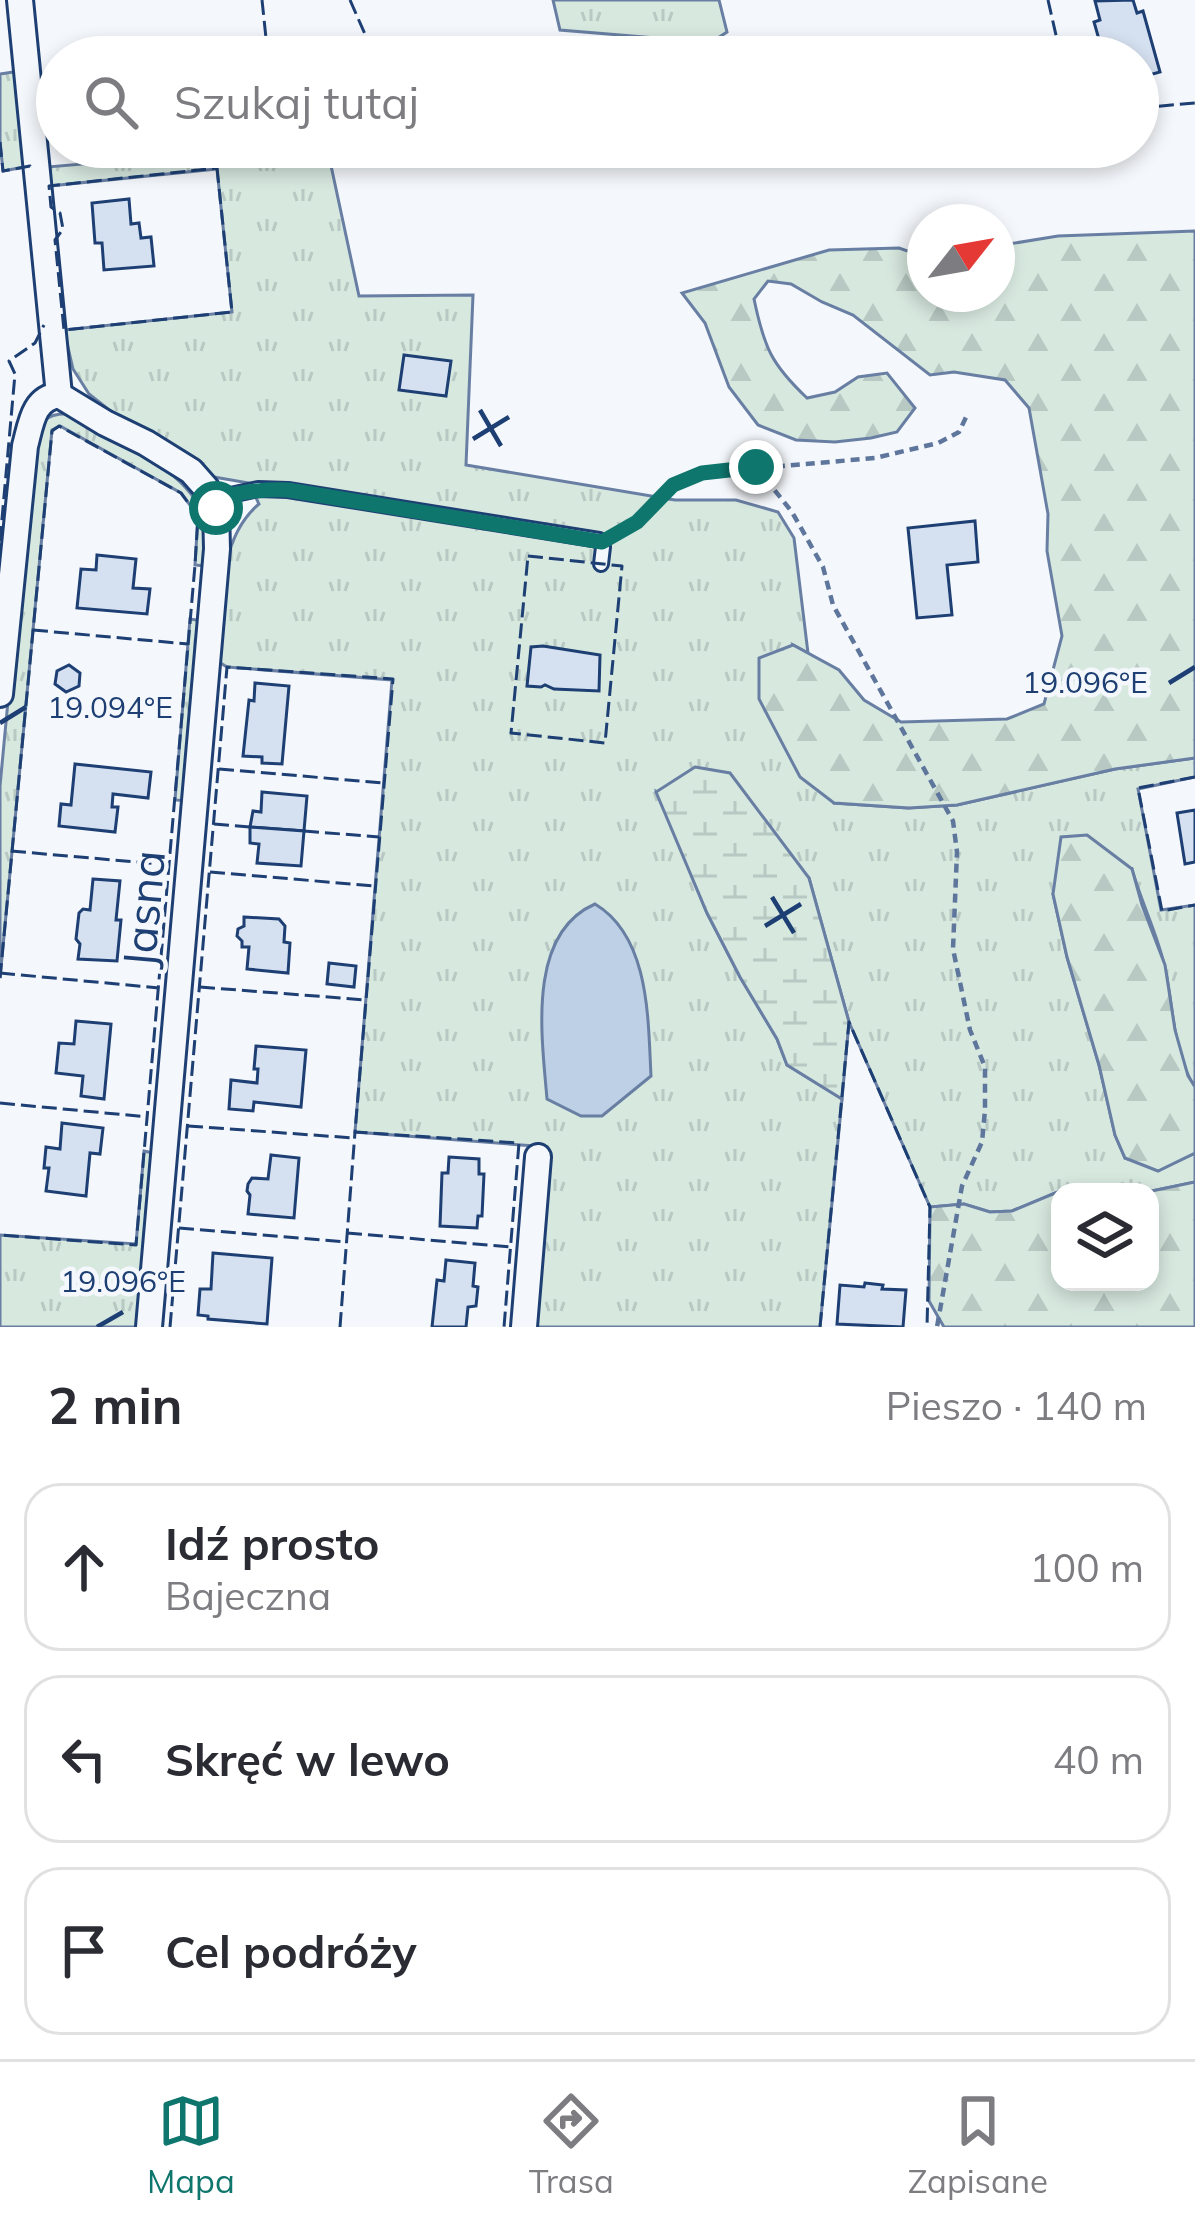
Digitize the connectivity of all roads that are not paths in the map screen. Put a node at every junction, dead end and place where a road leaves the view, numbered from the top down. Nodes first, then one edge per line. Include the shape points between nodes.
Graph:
1 (20, 0) edge
2 (36, 162) edge
3 (37, 168) edge
4 (59, 395) junction
5 (212, 499) junction
6 (601, 564) dead end
7 (0, 694) edge
8 (538, 1157) dead end
9 (149, 1327) edge
10 (524, 1327) edge

1 - 2 street
3 - 4 street
4 - 5 street via 177,461
4 - 7 street via 37,408 25,446
5 - 6 lane via 288,490 602,542
5 - 9 street, Jasna via 215,569
8 - 10 street

